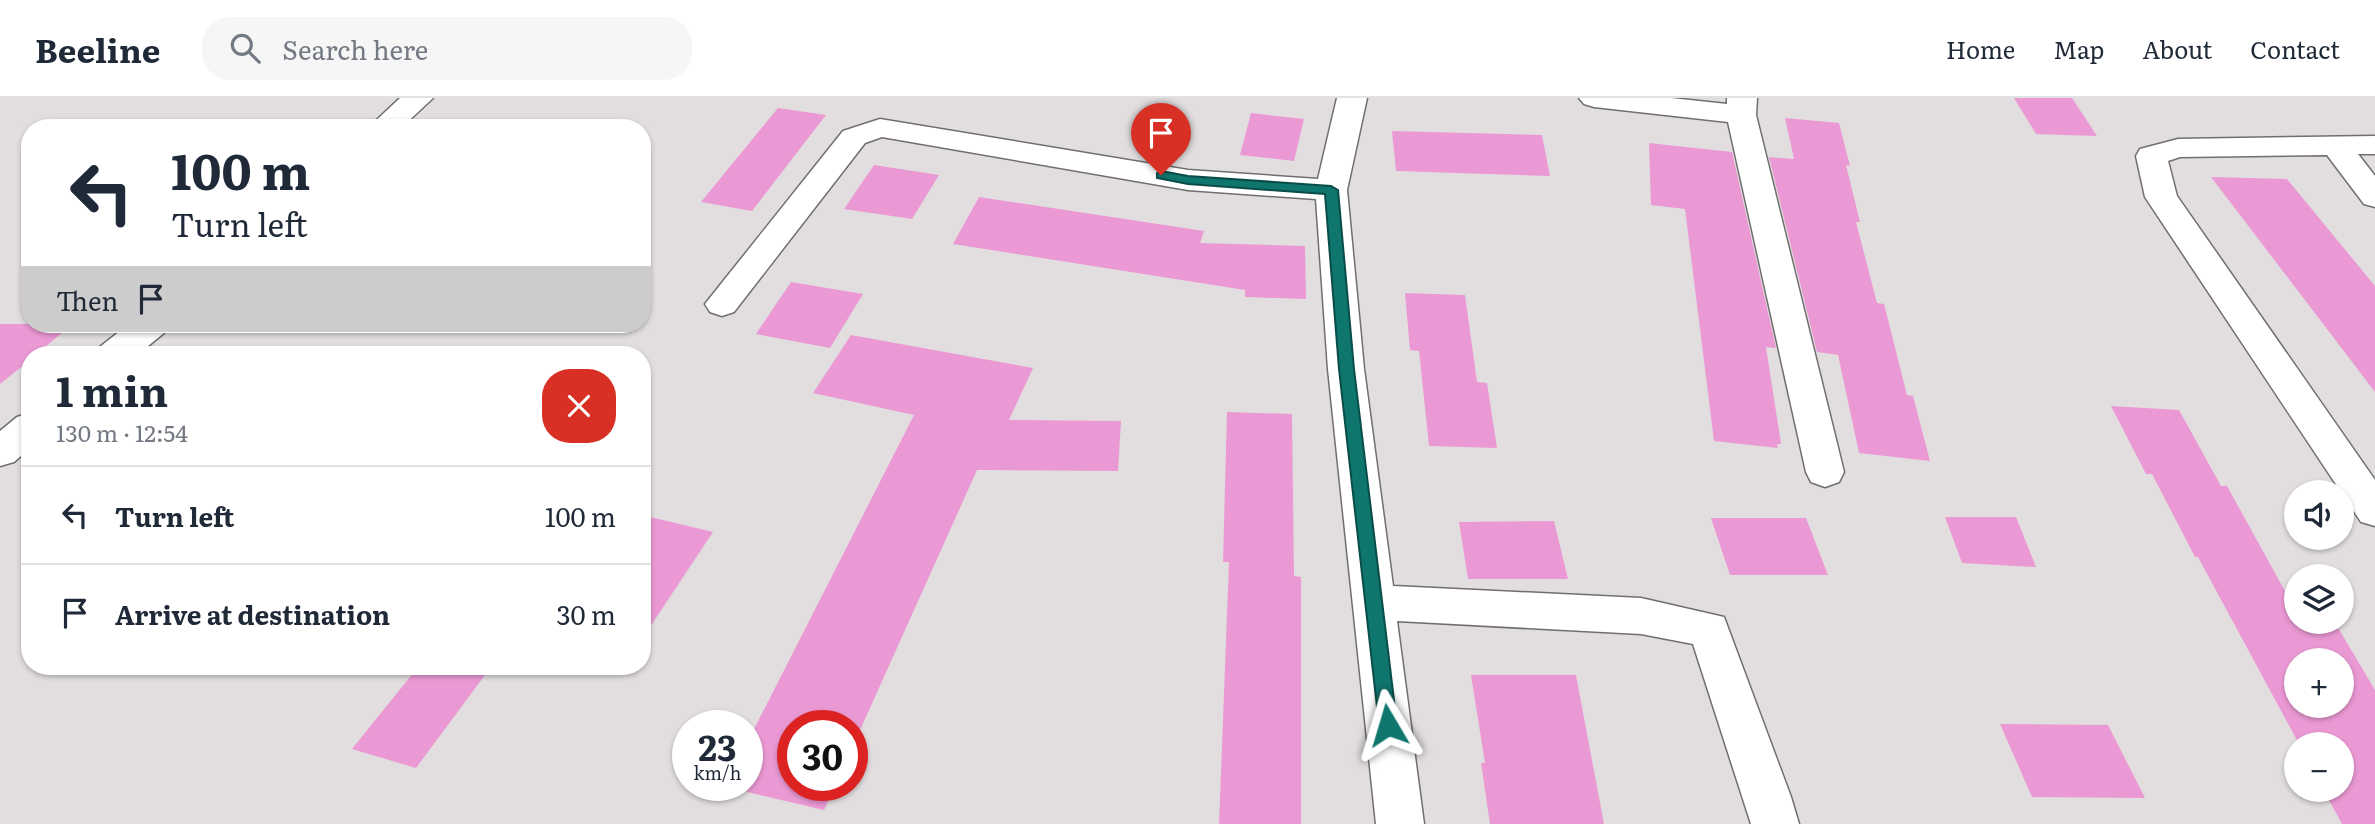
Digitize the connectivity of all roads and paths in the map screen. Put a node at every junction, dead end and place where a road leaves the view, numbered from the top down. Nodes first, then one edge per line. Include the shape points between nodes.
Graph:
1 (418, 98) edge
2 (890, 98) edge
3 (1352, 98) edge
4 (1594, 98) edge
5 (1741, 106) edge
6 (394, 119) edge
7 (875, 130) junction
8 (2335, 145) junction
9 (2375, 145) edge
10 (1331, 190) junction
11 (2375, 197) edge
12 (722, 304) dead end
13 (141, 333) edge
14 (125, 346) edge
15 (21, 434) edge
16 (0, 452) edge
17 (1825, 472) dead end
18 (2370, 496) edge
19 (1373, 602) junction
20 (1400, 824) edge
21 (1774, 824) edge

1 - 6 street
2 - 7 street
3 - 10 street
4 - 5 street
5 - 17 street
7 - 10 street via 922,133 1188,180
7 - 12 street via 854,137
8 - 9 street
8 - 11 street
8 - 18 street via 2178,148 2151,156 2161,197
10 - 19 street
13 - 14 street
15 - 16 street
19 - 20 street
19 - 21 street via 1641,616 1709,630

